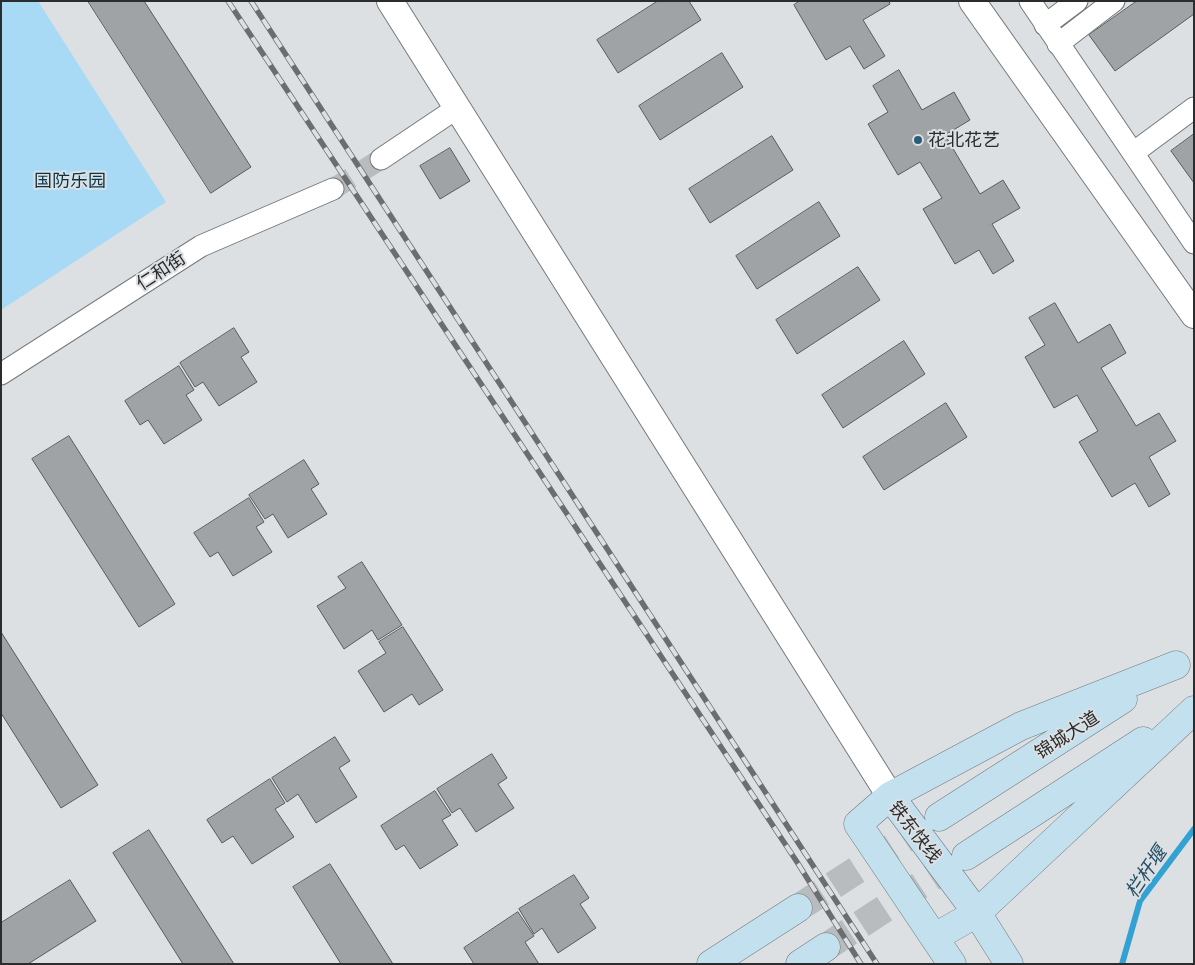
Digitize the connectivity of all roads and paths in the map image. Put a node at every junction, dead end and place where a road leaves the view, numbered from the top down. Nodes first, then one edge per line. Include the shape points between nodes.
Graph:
1 (390, 1) edge
2 (972, 1) edge
3 (1030, 1) edge
4 (1077, 1) edge
5 (1114, 1) edge
6 (1046, 25) junction
7 (1058, 44) junction
8 (457, 108) junction
9 (1194, 108) edge
10 (1133, 153) junction
11 (381, 159) tunnel mouth
12 (333, 189) tunnel mouth
13 (1194, 243) edge
14 (1194, 315) edge
15 (1, 374) edge
16 (1185, 659) edge
17 (1194, 709) edge
18 (890, 796) junction
19 (939, 817) tunnel mouth
20 (966, 856) tunnel mouth
21 (798, 908) tunnel mouth
22 (977, 913) junction
23 (935, 937) junction
24 (826, 947) tunnel mouth
25 (711, 964) edge
26 (800, 964) edge
27 (952, 964) edge
28 (1009, 964) edge

1 - 8 street
2 - 14 street
3 - 6 street
4 - 6 street
5 - 7 street
6 - 7 street
7 - 10 street
8 - 11 street
8 - 18 street
9 - 10 street
10 - 13 street
12 - 15 street, 仁和街 via 200,246
16 - 18 main road via 1021,726
16 - 19 main road, 锦城大道
17 - 20 main road
17 - 22 main road
18 - 22 main road, 铁东快线
18 - 23 main road, 铁东快线 via 858,824
21 - 25 main road
22 - 23 main road
22 - 28 main road, 铁东快线
23 - 27 main road, 铁东快线
24 - 26 main road

